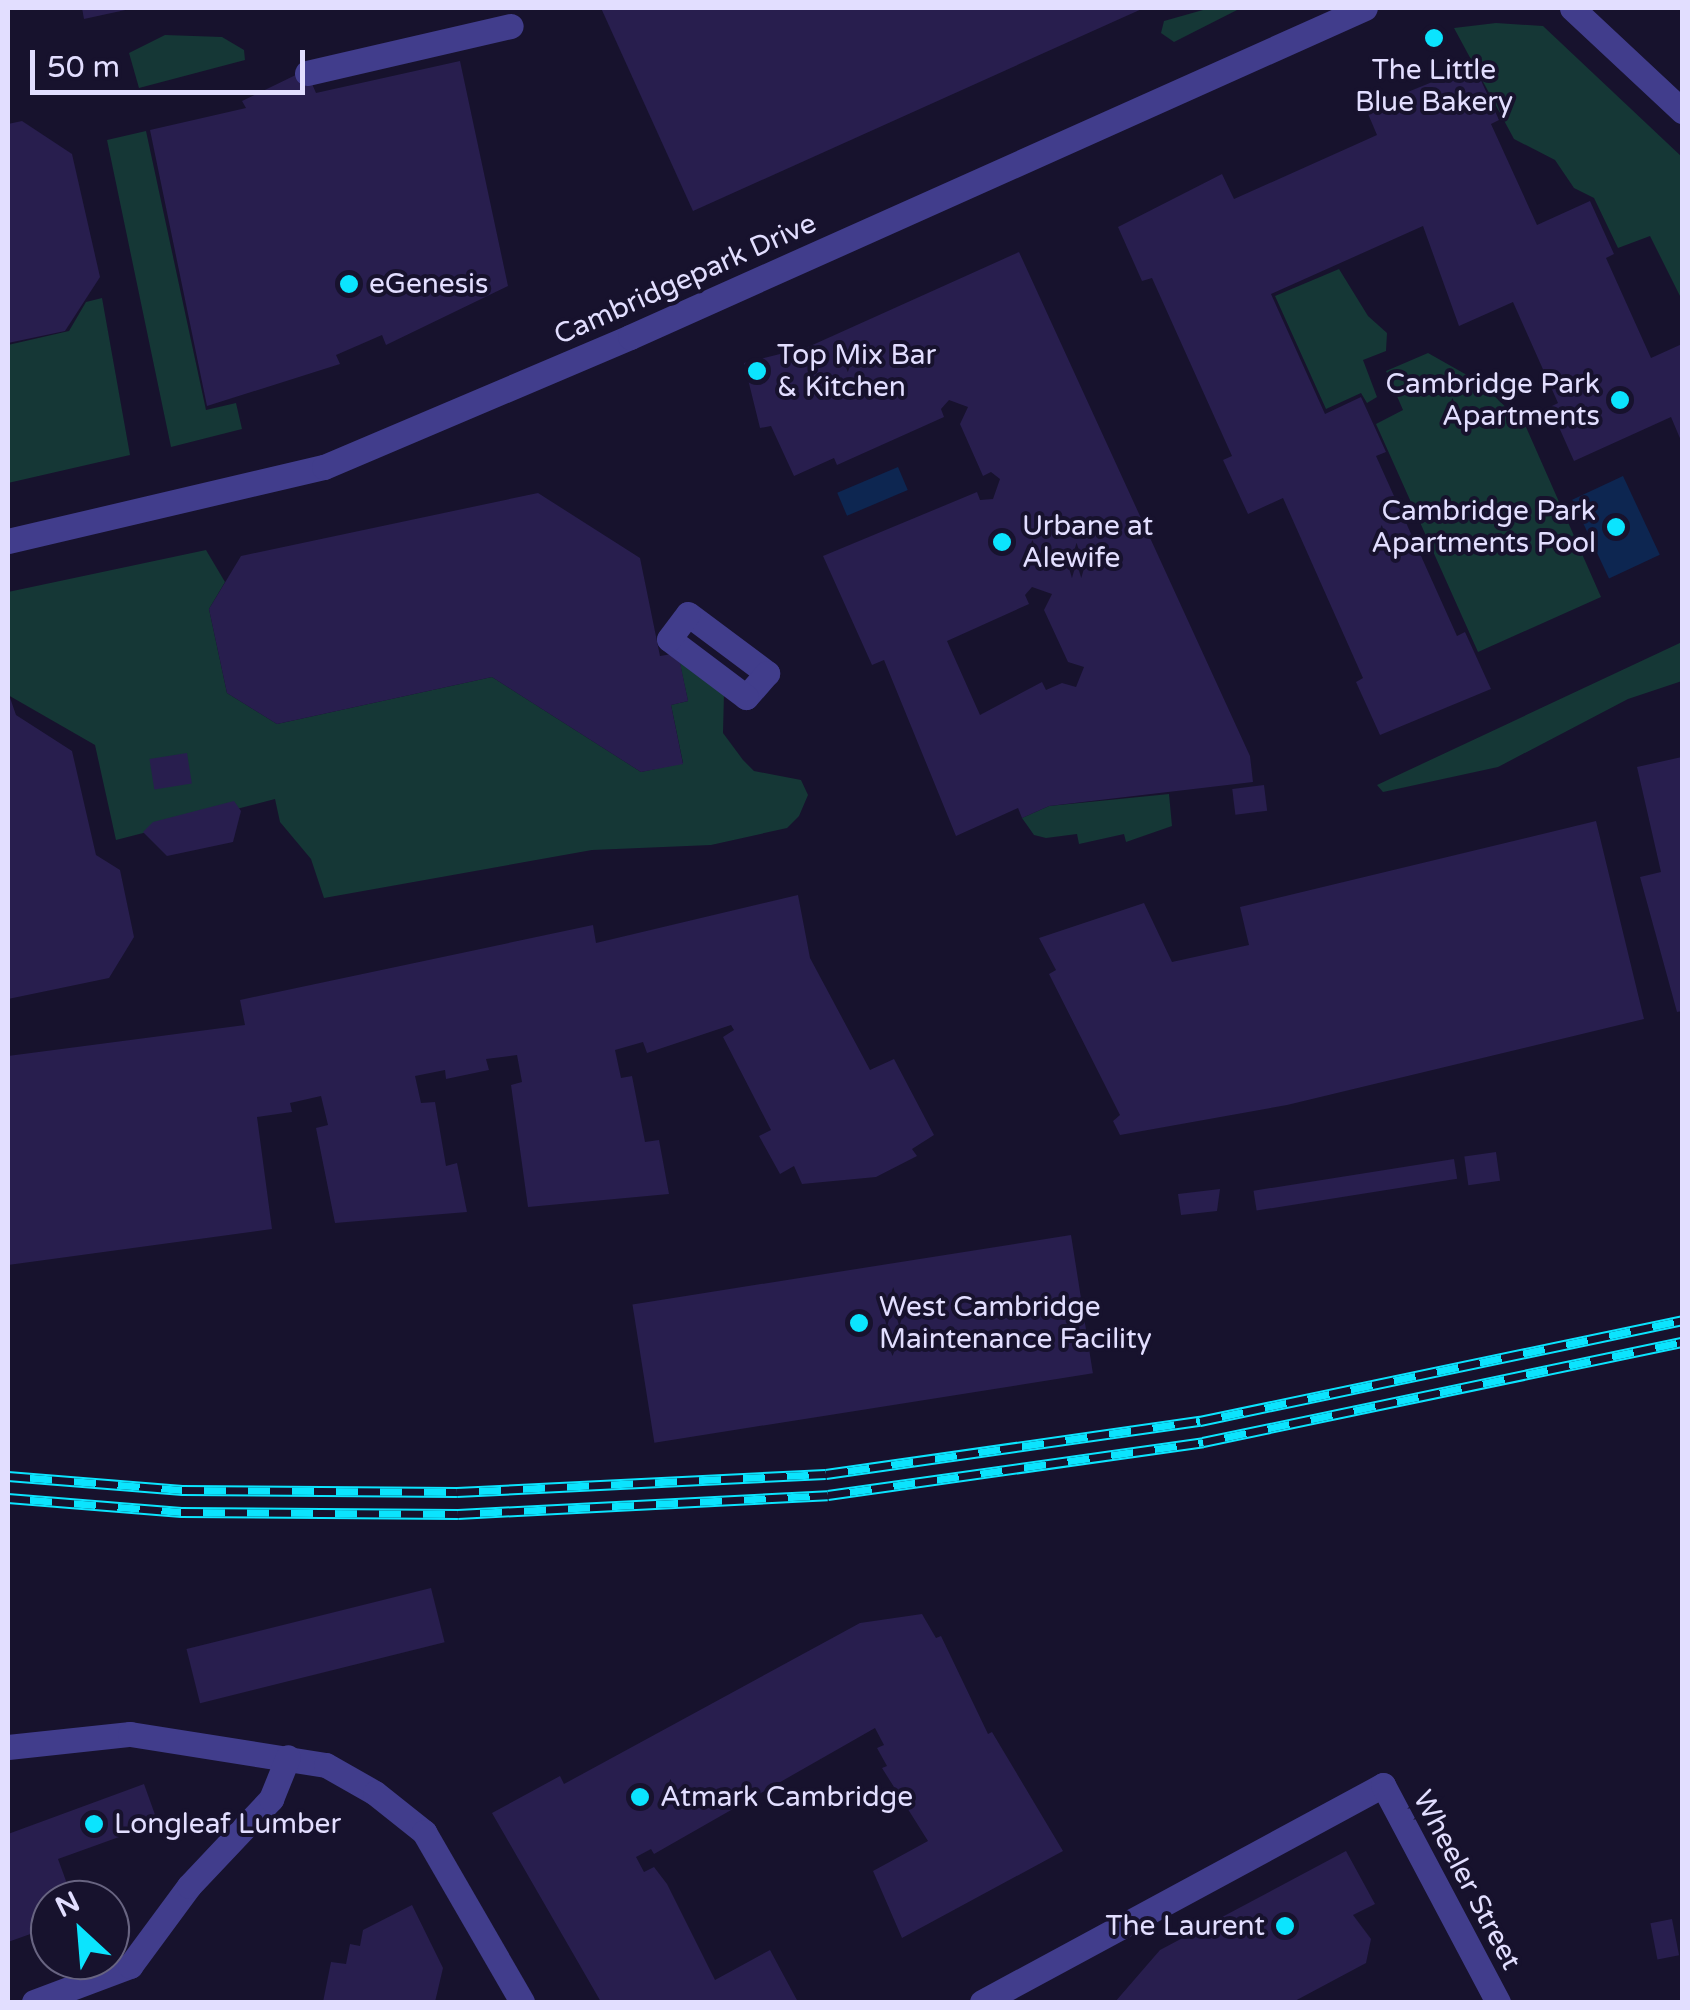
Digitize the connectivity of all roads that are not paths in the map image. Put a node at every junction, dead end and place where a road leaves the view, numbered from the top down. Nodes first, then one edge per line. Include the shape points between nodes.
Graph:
1 (1365, 8) edge
2 (1572, 8) edge
3 (511, 26) dead end
4 (308, 74) dead end
5 (1682, 111) edge
6 (8, 541) edge
7 (8, 1747) edge
8 (288, 1757) junction
9 (34, 2002) edge
10 (522, 2002) edge
11 (982, 2002) edge
12 (1498, 2002) edge

1 - 6 street, Cambridgepark Drive via 630,338 324,467
2 - 5 street
3 - 4 street
7 - 8 street via 130,1734
8 - 9 street via 271,1800 188,1886 130,1966
8 - 10 street via 326,1765 375,1792 424,1832
11 - 12 street, Wheeler Street via 1383,1785

